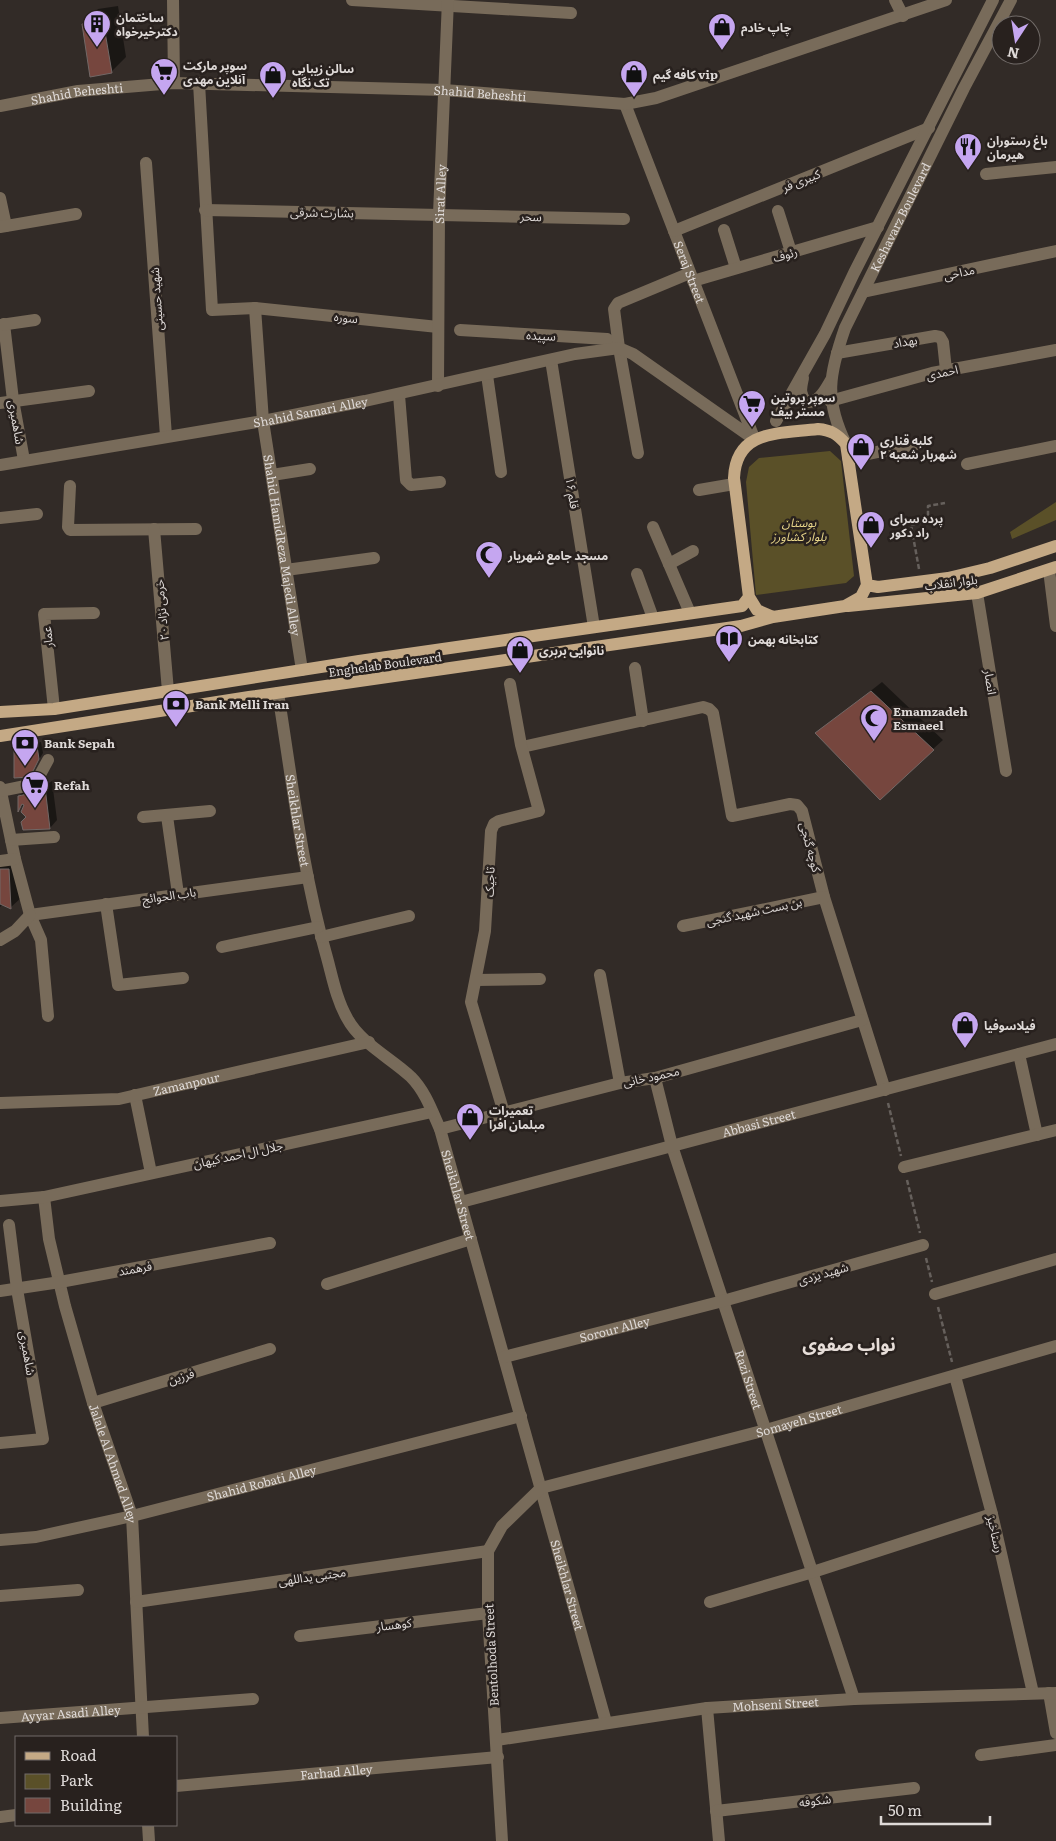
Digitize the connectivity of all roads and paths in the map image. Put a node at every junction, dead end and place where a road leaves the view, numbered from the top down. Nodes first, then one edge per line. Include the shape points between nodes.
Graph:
1 (173, 0) edge
2 (352, 0) edge
3 (895, 0) edge
4 (946, 0) edge
5 (993, 0) edge
6 (1010, 0) edge
7 (448, 3) edge
8 (571, 13) dead end
9 (903, 16) junction
10 (174, 83) junction
11 (198, 83) junction
12 (444, 90) junction
13 (625, 104) junction
14 (0, 106) edge
15 (929, 128) junction
16 (146, 163) dead end
17 (1056, 166) edge
18 (986, 174) dead end
19 (0, 198) edge
20 (205, 210) junction
21 (778, 211) dead end
22 (76, 214) dead end
23 (439, 214) junction
24 (624, 219) dead end
25 (3, 227) edge
26 (878, 227) junction
27 (724, 230) dead end
28 (674, 232) junction
29 (791, 252) junction
30 (1056, 252) edge
31 (736, 268) junction
32 (692, 277) junction
33 (863, 292) junction
34 (255, 308) junction
35 (35, 320) dead end
36 (2, 324) edge
37 (438, 327) junction
38 (460, 330) dead end
39 (619, 348) junction
40 (1056, 350) edge
41 (837, 353) junction
42 (551, 360) junction
43 (946, 370) junction
44 (804, 373) junction
45 (488, 375) junction
46 (831, 380) junction
47 (438, 386) junction
48 (88, 391) dead end
49 (399, 395) junction
50 (13, 400) junction
51 (830, 401) junction
52 (0, 403) edge
53 (263, 421) junction
54 (776, 421) dead end
55 (166, 436) junction
56 (754, 439) junction
57 (846, 444) junction
58 (916, 444) dead end
59 (1056, 446) edge
60 (638, 453) dead end
61 (848, 458) junction
62 (24, 460) junction
63 (0, 464) edge
64 (967, 464) dead end
65 (310, 469) dead end
66 (501, 472) dead end
67 (272, 475) junction
68 (440, 482) dead end
69 (734, 484) junction
70 (70, 486) dead end
71 (699, 490) dead end
72 (945, 503) dead end
73 (37, 514) dead end
74 (0, 518) edge
75 (653, 528) dead end
76 (196, 529) dead end
77 (154, 530) junction
78 (1056, 546) edge
79 (693, 551) dead end
80 (374, 558) dead end
81 (669, 564) junction
82 (1052, 569) edge
83 (286, 570) junction
84 (637, 574) dead end
85 (921, 582) junction
86 (867, 585) junction
87 (977, 593) junction
88 (749, 597) junction
89 (845, 606) junction
90 (94, 613) dead end
91 (690, 613) junction
92 (773, 617) junction
93 (653, 618) junction
94 (1056, 626) edge
95 (594, 627) junction
96 (459, 646) junction
97 (463, 667) junction
98 (635, 668) dead end
99 (302, 670) junction
100 (510, 684) dead end
101 (168, 691) junction
102 (278, 693) junction
103 (54, 709) junction
104 (0, 712) edge
105 (643, 721) junction
106 (0, 736) edge
107 (522, 747) junction
108 (48, 760) dead end
109 (1006, 771) dead end
110 (0, 789) edge
111 (210, 811) dead end
112 (167, 816) junction
113 (143, 817) dead end
114 (54, 837) dead end
115 (11, 840) junction
116 (15, 859) junction
117 (0, 861) edge
118 (308, 877) junction
119 (178, 894) junction
120 (824, 896) junction
121 (106, 904) junction
122 (30, 915) junction
123 (409, 916) dead end
124 (683, 926) dead end
125 (319, 932) junction
126 (0, 940) edge
127 (222, 948) dead end
128 (600, 975) dead end
129 (183, 978) dead end
130 (540, 979) dead end
131 (476, 980) junction
132 (48, 1016) dead end
133 (862, 1020) junction
134 (369, 1042) junction
135 (1056, 1044) edge
136 (1019, 1054) junction
137 (655, 1078) junction
138 (620, 1083) junction
139 (885, 1090) junction
140 (135, 1095) junction
141 (0, 1103) edge
142 (432, 1112) junction
143 (504, 1113) junction
144 (440, 1129) junction
145 (1056, 1130) edge
146 (1037, 1135) junction
147 (672, 1146) junction
148 (904, 1167) dead end
149 (151, 1173) junction
150 (44, 1197) junction
151 (0, 1202) edge
152 (461, 1202) junction
153 (9, 1225) dead end
154 (471, 1239) junction
155 (270, 1243) dead end
156 (923, 1245) dead end
157 (1056, 1259) edge
158 (60, 1282) junction
159 (327, 1284) dead end
160 (17, 1289) junction
161 (0, 1290) edge
162 (935, 1294) dead end
163 (723, 1301) junction
164 (1056, 1346) edge
165 (270, 1349) dead end
166 (504, 1356) junction
167 (955, 1376) junction
168 (93, 1403) junction
169 (521, 1416) junction
170 (766, 1430) junction
171 (0, 1443) edge
172 (541, 1488) junction
173 (992, 1514) junction
174 (132, 1516) junction
175 (0, 1540) edge
176 (488, 1551) junction
177 (813, 1572) junction
178 (78, 1590) dead end
179 (0, 1596) edge
180 (136, 1602) junction
181 (710, 1602) dead end
182 (488, 1613) junction
183 (300, 1636) dead end
184 (1033, 1693) junction
185 (1052, 1693) edge
186 (854, 1698) junction
187 (254, 1699) dead end
188 (142, 1707) junction
189 (707, 1708) junction
190 (0, 1718) edge
191 (606, 1722) junction
192 (1056, 1733) edge
193 (143, 1736) edge
194 (497, 1740) junction
195 (1056, 1745) edge
196 (981, 1755) dead end
197 (498, 1757) junction
198 (178, 1786) edge
199 (914, 1788) dead end
200 (716, 1811) junction
201 (15, 1816) edge
202 (0, 1817) edge
203 (148, 1826) edge
204 (149, 1841) edge
205 (502, 1841) edge
206 (719, 1841) edge

1 - 10 street
2 - 7 street
3 - 9 street
4 - 9 street, Shahid Beheshti
5 - 15 street, Keshavarz Boulevard
6 - 33 street, Keshavarz Boulevard
7 - 8 street
7 - 12 street, Sirat Alley
9 - 13 street, Shahid Beheshti via 656,98
10 - 11 street, Shahid Beheshti
10 - 14 street, Shahid Beheshti via 78,91
11 - 12 street, Shahid Beheshti
11 - 20 street
12 - 13 street, Shahid Beheshti
12 - 23 street, Sirat Alley
13 - 28 street, Seraj Street
15 - 26 street, Keshavarz Boulevard
15 - 28 street, کبیری فر
16 - 55 street, شهید حسینی
17 - 18 street
19 - 25 street
20 - 23 street, بشارت شرقی
20 - 34 street, سوره via 212,310
21 - 29 street
22 - 25 street
23 - 24 street, سحر
23 - 37 street, Sirat Alley
26 - 29 street, رئوف
26 - 44 street, Keshavarz Boulevard
27 - 31 street
28 - 32 street, Seraj Street
29 - 31 street, رئوف
30 - 33 street, مداحی
31 - 32 street, رئوف
32 - 39 street via 618,303 613,315
32 - 56 street, Seraj Street
33 - 41 street, Keshavarz Boulevard
34 - 37 street, سوره
34 - 53 street, Shahid HamidReza Majedi Alley
35 - 36 street
36 - 50 street, شاهمیری
37 - 47 street, Sirat Alley
38 - 39 street, سپیده via 607,339
39 - 42 street, Shahid Samari Alley
39 - 56 street via 633,354
39 - 60 street
40 - 43 street, احمدی
41 - 43 street, بهداد via 935,336 943,342
41 - 46 street, Keshavarz Boulevard
42 - 45 street, Shahid Samari Alley
42 - 95 street, قلم ۱۶
43 - 51 street, احمدی
44 - 46 street via 800,391 806,402 818,399
44 - 54 street, Keshavarz Boulevard
45 - 47 street, Shahid Samari Alley
45 - 66 street
46 - 51 street, Keshavarz Boulevard
47 - 49 street, Shahid Samari Alley
48 - 50 street
49 - 53 street, Shahid Samari Alley
49 - 68 street via 406,480 411,485
50 - 52 street
50 - 62 street, شاهمیری
51 - 57 street, Keshavarz Boulevard
53 - 55 street, Shahid Samari Alley
53 - 67 street, Shahid HamidReza Majedi Alley
55 - 62 street, Shahid Samari Alley
56 - 57 main road via 829,429
56 - 69 main road via 738,454 734,464
57 - 61 main road
58 - 61 street
59 - 64 street
61 - 86 main road
62 - 63 street, Shahid Samari Alley
65 - 67 street
67 - 83 street, Shahid HamidReza Majedi Alley
69 - 71 street
69 - 88 main road
70 - 77 street via 70,530
72 - 85 path via 928,506 928,521 911,525
73 - 74 street
75 - 81 street
76 - 77 street
77 - 101 street, خرمی نژاد ۲۰
78 - 85 main road, بلوار انقلاب via 990,568
79 - 81 street
80 - 83 street
81 - 91 street
82 - 87 main road, بلوار انقلاب
82 - 94 street
83 - 99 street, Shahid HamidReza Majedi Alley
84 - 93 street
85 - 86 main road, بلوار انقلاب via 878,587
86 - 89 main road via 861,597
87 - 89 main road, بلوار انقلاب
87 - 109 street, انصار
88 - 91 main road, Enghelab Boulevard via 742,606
88 - 92 main road via 757,610
89 - 92 main road, بلوار انقلاب
90 - 103 street, عمار via 44,614
91 - 93 main road, Enghelab Boulevard
92 - 97 main road, Enghelab Boulevard via 741,626
93 - 95 main road, Enghelab Boulevard
95 - 96 main road, Enghelab Boulevard
96 - 97 main road
96 - 99 main road, Enghelab Boulevard
97 - 102 main road, Enghelab Boulevard
98 - 105 street
99 - 101 main road, Enghelab Boulevard
100 - 107 street, تاجیک
101 - 103 main road, Enghelab Boulevard
102 - 106 main road, Enghelab Boulevard
102 - 118 street, Sheikhlar Street
103 - 104 main road, Enghelab Boulevard
105 - 107 street, کوچه گنجی
105 - 120 street, کوچه گنجی via 703,707 709,709 713,713 732,816 797,805 802,811
107 - 131 street, تاجیک via 539,811 499,821 491,831 487,912
108 - 110 street via 35,784
110 - 115 street
111 - 112 street
112 - 113 street
112 - 119 street
114 - 115 street
115 - 116 street
116 - 117 street
116 - 122 street
118 - 119 street, باب الحوائج
118 - 125 street, Sheikhlar Street
119 - 121 street, باب الحوائج
120 - 124 street, بن بست شهید گنجی
120 - 133 street, کوچه گنجی
121 - 122 street, باب الحوائج
121 - 129 street via 118,985
122 - 126 street via 15,931
122 - 132 street via 41,940
123 - 125 street
125 - 127 street
125 - 134 street, Sheikhlar Street via 347,1019
128 - 138 street
130 - 131 street
131 - 143 street, تاجیک via 471,1002
133 - 137 street, محمود خانی
133 - 139 street, کوچه گنجی
134 - 140 street, Zamanpour
134 - 142 street, Sheikhlar Street via 411,1077 423,1092
135 - 136 street, Abbasi Street
136 - 139 street, Abbasi Street
136 - 146 street
137 - 138 street, محمود خانی
137 - 147 street, Razi Street
138 - 143 street, محمود خانی
139 - 147 street, Abbasi Street
140 - 141 street, Zamanpour via 119,1099
140 - 149 street
142 - 144 street, Sheikhlar Street
142 - 149 street, جلال ال احمد کیهان
143 - 144 street, محمود خانی
144 - 152 street, Sheikhlar Street
145 - 146 street
146 - 148 street
147 - 152 street, Abbasi Street
147 - 163 street, Razi Street
149 - 150 street, جلال ال احمد کیهان
150 - 151 street, جلال ال احمد کیهان
150 - 158 street, Jalale Al Ahmad Alley via 49,1239
152 - 154 street, Sheikhlar Street
153 - 160 street, شاهمیری
154 - 159 street
154 - 166 street, Sheikhlar Street
155 - 158 street, فرهمند
156 - 163 street, شهید یزدی
157 - 162 street
158 - 160 street, فرهمند
158 - 168 street, Jalale Al Ahmad Alley
160 - 161 street, فرهمند
160 - 171 street, شاهمیری via 43,1439
163 - 166 street, Sorour Alley
163 - 170 street, Razi Street
164 - 167 street, Somayeh Street
165 - 168 street, فرزین
166 - 169 street, Sheikhlar Street
167 - 170 street, Somayeh Street
167 - 173 street, رستاخیز
168 - 174 street, Jalale Al Ahmad Alley
169 - 172 street, Sheikhlar Street
169 - 174 street, Shahid Robati Alley
170 - 172 street, Somayeh Street
170 - 177 street, Razi Street
172 - 176 street, Bentolhoda Street via 502,1526
172 - 191 street, Sheikhlar Street
173 - 177 street
173 - 184 street, رستاخیز
174 - 175 street, Shahid Robati Alley via 36,1537
174 - 180 street, Jalale Al Ahmad Alley
176 - 180 street, مجتبی یداللهی
176 - 182 street, Bentolhoda Street
177 - 181 street
177 - 186 street, Razi Street
178 - 179 street
180 - 188 street, Jalale Al Ahmad Alley
182 - 183 street, کوهسار
182 - 194 street, Bentolhoda Street
184 - 185 street, Mohseni Street
184 - 186 street, Mohseni Street
185 - 192 street
186 - 189 street, Mohseni Street
187 - 188 street, Ayyar Asadi Alley
188 - 190 street, Ayyar Asadi Alley
188 - 193 street, Jalale Al Ahmad Alley
189 - 191 street, Mohseni Street
189 - 200 street
191 - 194 street, Mohseni Street
194 - 197 street, Bentolhoda Street
195 - 196 street
197 - 198 street, Farhad Alley
197 - 205 street, Bentolhoda Street
199 - 200 street, شکوفه
200 - 206 street
201 - 202 street
203 - 204 street

